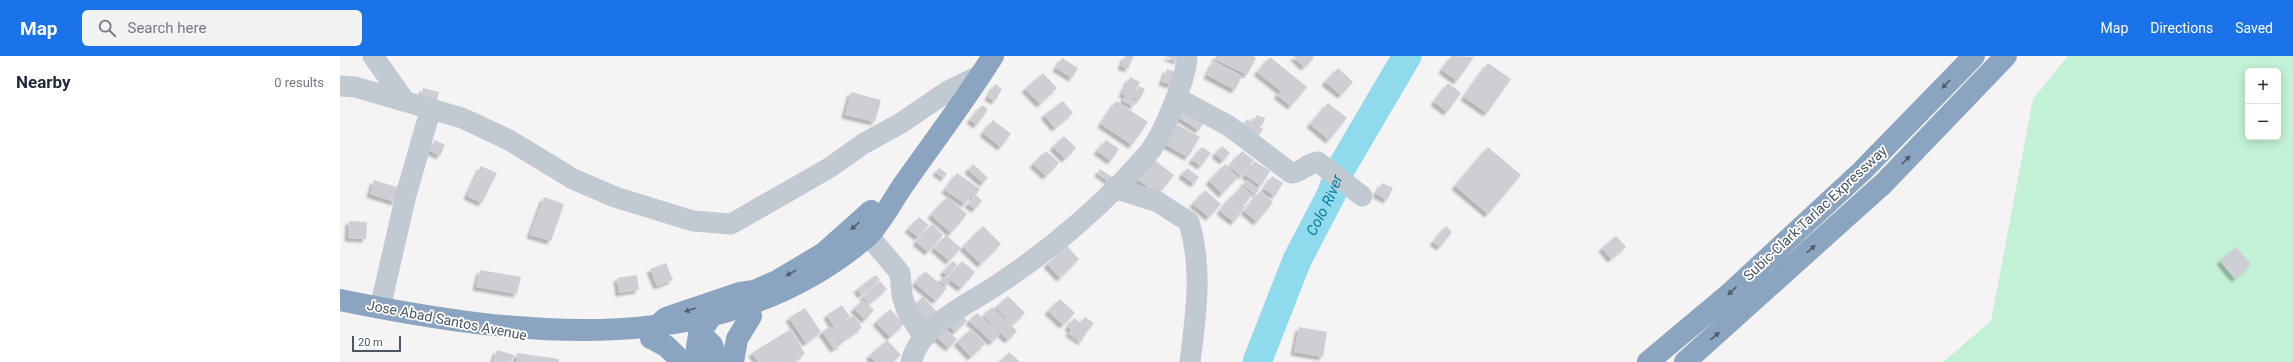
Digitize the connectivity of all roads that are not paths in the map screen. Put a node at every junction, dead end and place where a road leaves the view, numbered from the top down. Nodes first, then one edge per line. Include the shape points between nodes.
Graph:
1 (373, 56) edge
2 (993, 56) edge
3 (1187, 56) edge
4 (1974, 56) edge
5 (2006, 56) edge
6 (981, 75) junction
7 (340, 86) edge
8 (1177, 98) junction
9 (404, 100) junction
10 (431, 108) junction
11 (905, 182) junction
12 (1114, 188) junction
13 (1359, 194) dead end
14 (868, 235) junction
15 (754, 291) junction
16 (340, 300) edge
17 (380, 308) junction
18 (751, 316) junction
19 (699, 332) junction
20 (651, 338) junction
21 (924, 338) junction
22 (683, 362) edge
23 (698, 362) edge
24 (718, 362) edge
25 (733, 362) edge
26 (911, 362) edge
27 (1190, 362) edge
28 (1648, 362) edge
29 (1686, 362) edge

1 - 9 street
2 - 6 highway, Jose Abad Santos Avenue
3 - 8 street
4 -> 28 highway, Subic-Clark-Tarlac Expressway via 1862,171 1728,295
29 -> 5 highway, Subic-Clark-Tarlac Expressway via 1884,183
6 - 10 street via 948,91 829,168 731,224 693,221 615,197 573,179 504,137 462,118
6 - 11 highway, Jose Abad Santos Avenue via 958,111
7 - 9 street via 355,87
8 - 12 street via 1150,150
8 - 13 street via 1229,126 1291,173 1318,162
9 - 10 street
10 - 17 street via 406,195
11 - 14 highway, Jose Abad Santos Avenue
11 -> 15 highway, Jose Abad Santos Avenue via 824,252 798,270
12 - 21 street via 1072,228 1021,269 942,321
12 - 27 street via 1158,202 1189,222 1195,243 1198,272 1197,306
14 - 18 highway, Jose Abad Santos Avenue via 828,272 794,294
14 - 21 street via 900,273 902,295 907,311
15 - 19 highway via 736,305 714,314
15 -> 20 highway, Jose Abad Santos Avenue via 740,293 666,318 657,326
16 - 17 highway, Jose Abad Santos Avenue
17 - 20 highway, Jose Abad Santos Avenue via 470,328 552,339 612,342
18 - 19 highway, Jose Abad Santos Avenue
18 - 25 highway via 737,339
19 - 20 highway, Jose Abad Santos Avenue
19 - 23 highway via 696,349
19 - 24 highway via 712,345
20 - 22 highway via 666,346
21 - 26 street

